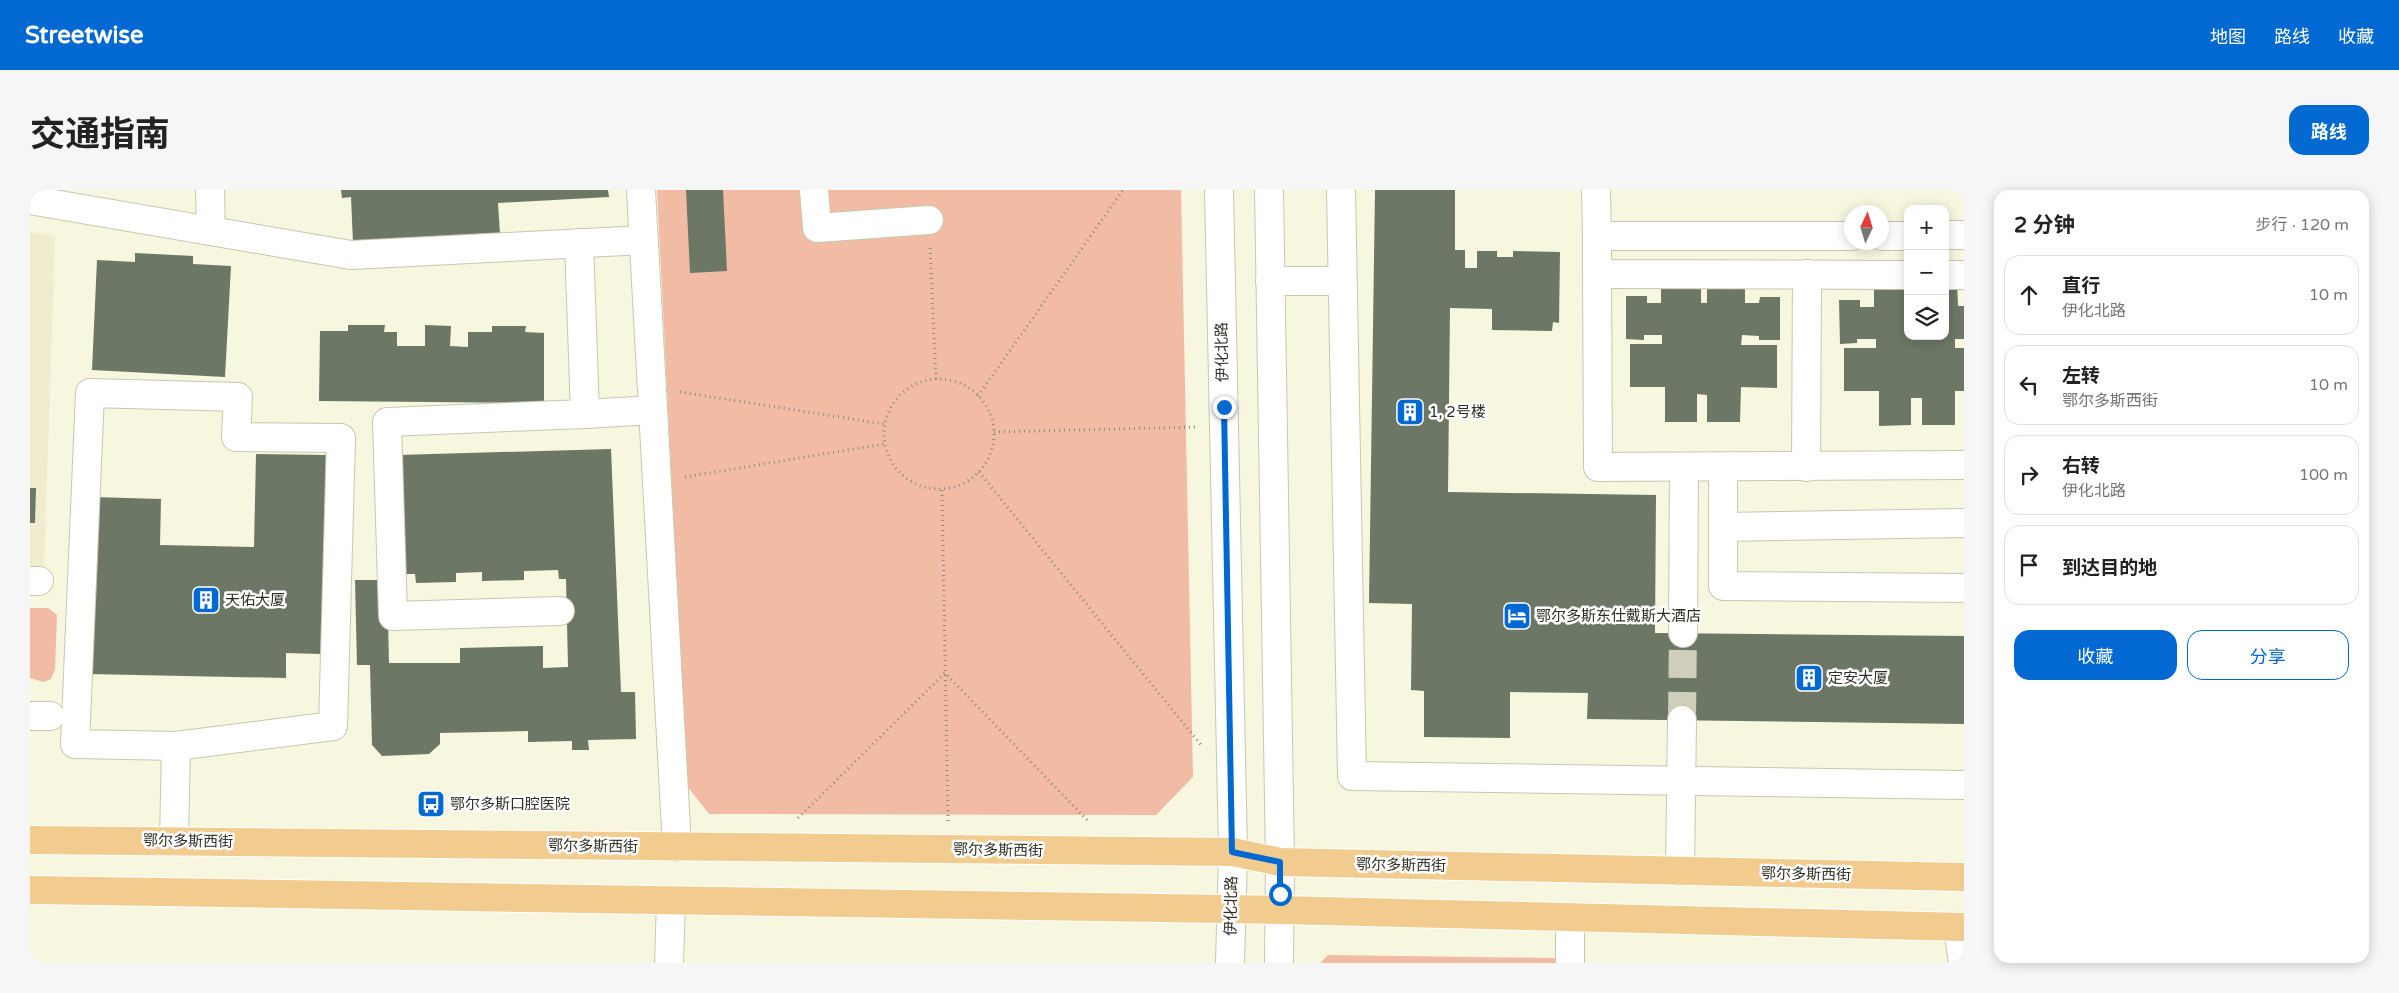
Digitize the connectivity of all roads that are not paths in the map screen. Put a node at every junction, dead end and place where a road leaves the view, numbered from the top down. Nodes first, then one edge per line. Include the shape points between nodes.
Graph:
1 (210, 190) edge
2 (641, 190) edge
3 (814, 190) edge
4 (1219, 190) edge
5 (1269, 190) edge
6 (1341, 190) edge
7 (1596, 190) edge
8 (30, 200) edge
9 (929, 220) road end
10 (211, 231) junction
11 (1964, 235) edge
12 (1597, 236) junction
13 (1844, 236) edge
14 (1889, 236) edge
15 (1904, 236) edge
16 (1949, 236) edge
17 (644, 240) junction
18 (579, 243) junction
19 (1597, 274) junction
20 (1807, 274) junction
21 (1904, 274) edge
22 (1949, 275) edge
23 (1964, 275) edge
24 (1270, 281) junction
25 (1342, 281) junction
26 (653, 399) junction
27 (585, 414) junction
28 (1964, 465) edge
29 (1684, 467) junction
30 (1806, 467) junction
31 (1723, 468) junction
32 (1964, 523) edge
33 (1723, 526) junction
34 (1964, 588) edge
35 (560, 611) dead end
36 (1683, 633) tunnel mouth
37 (1682, 720) tunnel mouth
38 (176, 746) junction
39 (1681, 781) junction
40 (1964, 785) edge
41 (30, 840) edge
42 (174, 841) junction
43 (677, 847) junction
44 (1232, 852) junction
45 (1280, 862) junction
46 (1680, 871) junction
47 (1964, 877) edge
48 (30, 890) edge
49 (671, 901) junction
50 (1280, 910) junction
51 (1231, 911) junction
52 (1570, 917) junction
53 (1961, 927) edge
54 (669, 963) edge
55 (1230, 963) edge
56 (1279, 963) edge
57 (1570, 963) edge
58 (1963, 963) edge

1 - 10 street
2 - 17 street
3 - 9 street via 817,228
4 - 44 street, 伊化北路
5 - 24 street
6 - 25 street
7 - 12 street
8 - 10 street
10 - 18 street via 351,255
11 - 16 street
12 - 13 street
12 - 19 street
14 - 15 street
17 - 18 street
17 - 26 street
18 - 27 street
19 - 20 street
19 - 29 street via 1598,467
20 - 21 street
20 - 30 street
22 - 23 street
24 - 25 street
24 - 45 street
25 - 39 street via 1352,776
26 - 27 street
26 - 43 street
27 - 35 street via 387,422 393,616
28 - 30 street
29 - 31 street
29 - 36 street
30 - 31 street
31 - 33 street
32 - 33 street
33 - 34 street via 1723,586
37 - 39 street
38 - 38 street via 75,744 90,393 238,397 236,436 340,438 334,726
38 - 42 street
39 - 40 street
39 - 46 street
41 - 42 main road, 鄂尔多斯西街
42 - 43 main road, 鄂尔多斯西街
43 - 44 main road, 鄂尔多斯西街
44 - 45 main road, 鄂尔多斯西街
44 - 51 street, 伊化北路
45 - 46 main road, 鄂尔多斯西街
45 - 50 street
46 - 47 main road, 鄂尔多斯西街
48 - 49 main road
49 - 51 main road
49 - 54 street
50 - 51 main road
50 - 52 main road
50 - 56 street
51 - 55 street, 伊化北路
52 - 53 main road
52 - 57 street
53 - 58 street

